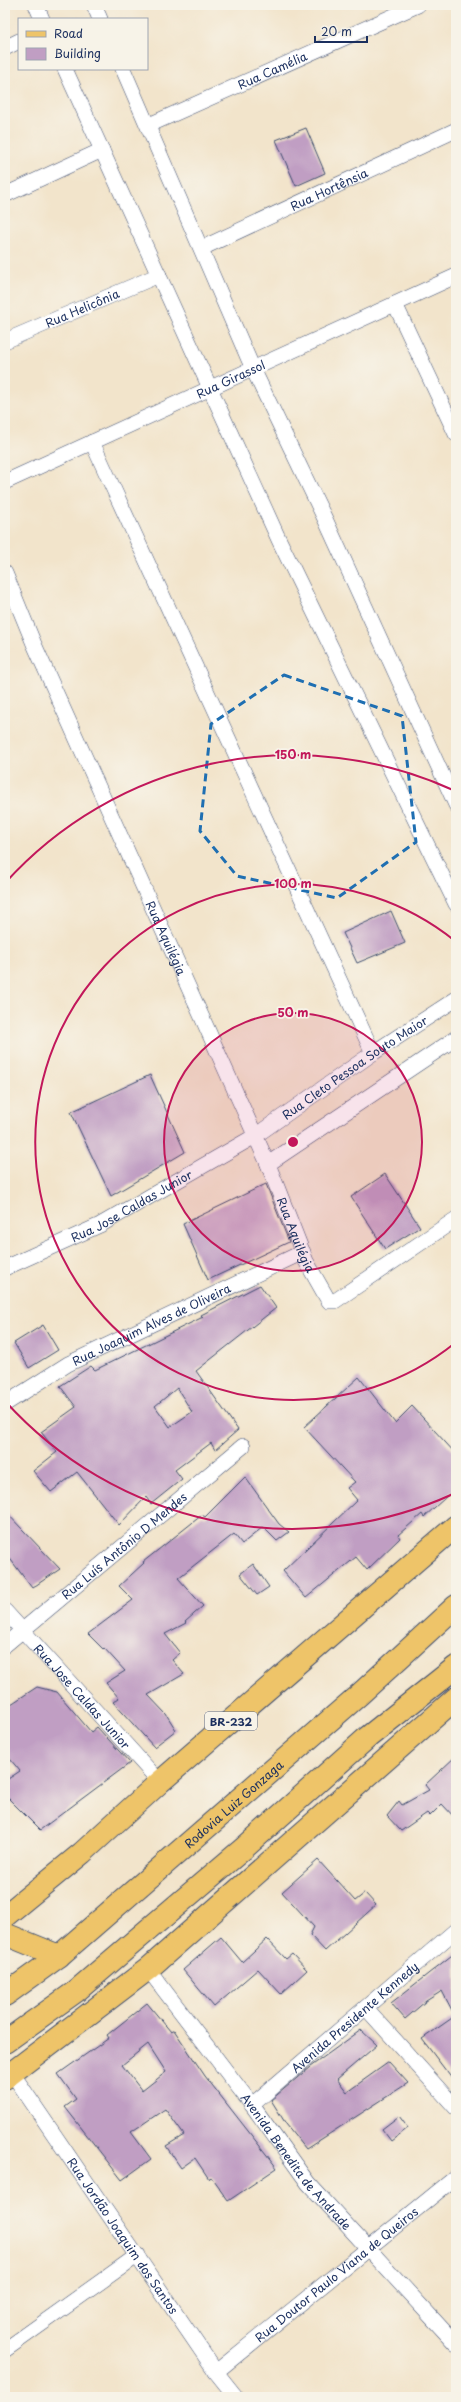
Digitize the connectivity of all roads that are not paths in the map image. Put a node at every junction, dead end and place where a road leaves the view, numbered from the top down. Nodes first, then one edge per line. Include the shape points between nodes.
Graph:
1 (36, 5) edge
2 (418, 5) edge
3 (42, 18) edge
4 (18, 42) edge
5 (5, 48) edge
6 (65, 70) edge
7 (123, 70) edge
8 (149, 125) junction
9 (456, 130) edge
10 (102, 150) junction
11 (5, 195) edge
12 (202, 248) junction
13 (159, 275) junction
14 (456, 276) edge
15 (395, 304) junction
16 (5, 341) edge
17 (253, 369) junction
18 (210, 388) junction
19 (456, 434) edge
20 (92, 442) junction
21 (5, 482) edge
22 (5, 573) edge
23 (456, 805) edge
24 (456, 904) edge
25 (456, 999) edge
26 (456, 1038) edge
27 (373, 1053) junction
28 (255, 1136) junction
29 (268, 1164) junction
30 (456, 1219) edge
31 (303, 1252) junction
32 (5, 1268) edge
33 (5, 1404) edge
34 (243, 1446) dead end
35 (456, 1526) edge
36 (456, 1606) edge
37 (5, 1611) edge
38 (22, 1631) junction
39 (5, 1645) edge
40 (456, 1667) edge
41 (456, 1698) edge
42 (160, 1782) junction
43 (5, 1916) edge
44 (456, 1930) edge
45 (5, 1934) edge
46 (59, 1956) junction
47 (148, 1969) junction
48 (5, 1994) edge
49 (366, 2008) junction
50 (5, 2042) edge
51 (8, 2075) edge
52 (252, 2105) junction
53 (456, 2108) edge
54 (456, 2177) edge
55 (368, 2247) junction
56 (138, 2255) junction
57 (456, 2344) edge
58 (5, 2350) edge
59 (216, 2372) junction
60 (236, 2397) edge

1 - 3 street
2 - 8 street, Rua Camélia
4 - 5 street
6 - 10 street
7 - 8 street
8 - 12 street
9 - 12 street, Rua Hortênsia
10 - 11 street
10 - 13 street
12 - 17 street
13 - 16 street, Rua Helicônia
13 - 18 street
14 - 15 street, Rua Girassol
15 - 17 street, Rua Girassol
15 - 19 street
17 - 18 street, Rua Girassol
17 - 23 street via 326,521
18 - 20 street, Rua Girassol
18 - 24 street via 279,540
20 - 21 street, Rua Girassol
20 - 27 street
22 - 28 street, Rua Aquilégia via 34,644
25 - 27 street, Rua Cleto Pessoa Souto Maior
26 - 29 street
27 - 28 street, Rua Cleto Pessoa Souto Maior
28 - 29 street, Rua Aquilégia
28 - 32 street, Rua Jose Caldas Junior via 100,1225
29 - 31 street, Rua Aquilégia
30 - 31 street, Rua Aquilégia via 335,1301 329,1301
31 - 33 street, Rua Joaquim Alves de Oliveira via 68,1364
34 - 38 street, Rua Luís Antônio D Mendes
35 - 42 main road, BR-232
36 - 46 main road, Rodovia Luiz Gonzaga via 360,1694
37 - 38 street, Rua Jose Caldas Junior
38 - 39 street, Rua Luís Antônio D Mendes
38 - 42 street, Rua Jose Caldas Junior
40 - 50 main road via 368,1737 243,1849 75,1992
41 - 47 main road
42 - 43 main road, BR-232 via 82,1853
44 - 49 street, Avenida Presidente Kennedy
45 - 46 main road
46 - 48 main road, Rodovia Luiz Gonzaga
47 - 51 main road
47 - 52 street, Avenida Benedita de Andrade
49 - 52 street, Avenida Presidente Kennedy
49 - 53 street
51 - 56 street, Rua Jordão Joaquim dos Santos
52 - 55 street, Avenida Benedita de Andrade via 308,2183
54 - 55 street, Rua Doutor Paulo Viana de Queiros
55 - 57 street, Avenida Benedita de Andrade
55 - 59 street, Rua Doutor Paulo Viana de Queiros
56 - 58 street
56 - 59 street, Rua Jordão Joaquim dos Santos
59 - 60 street, Rua Jordão Joaquim dos Santos

